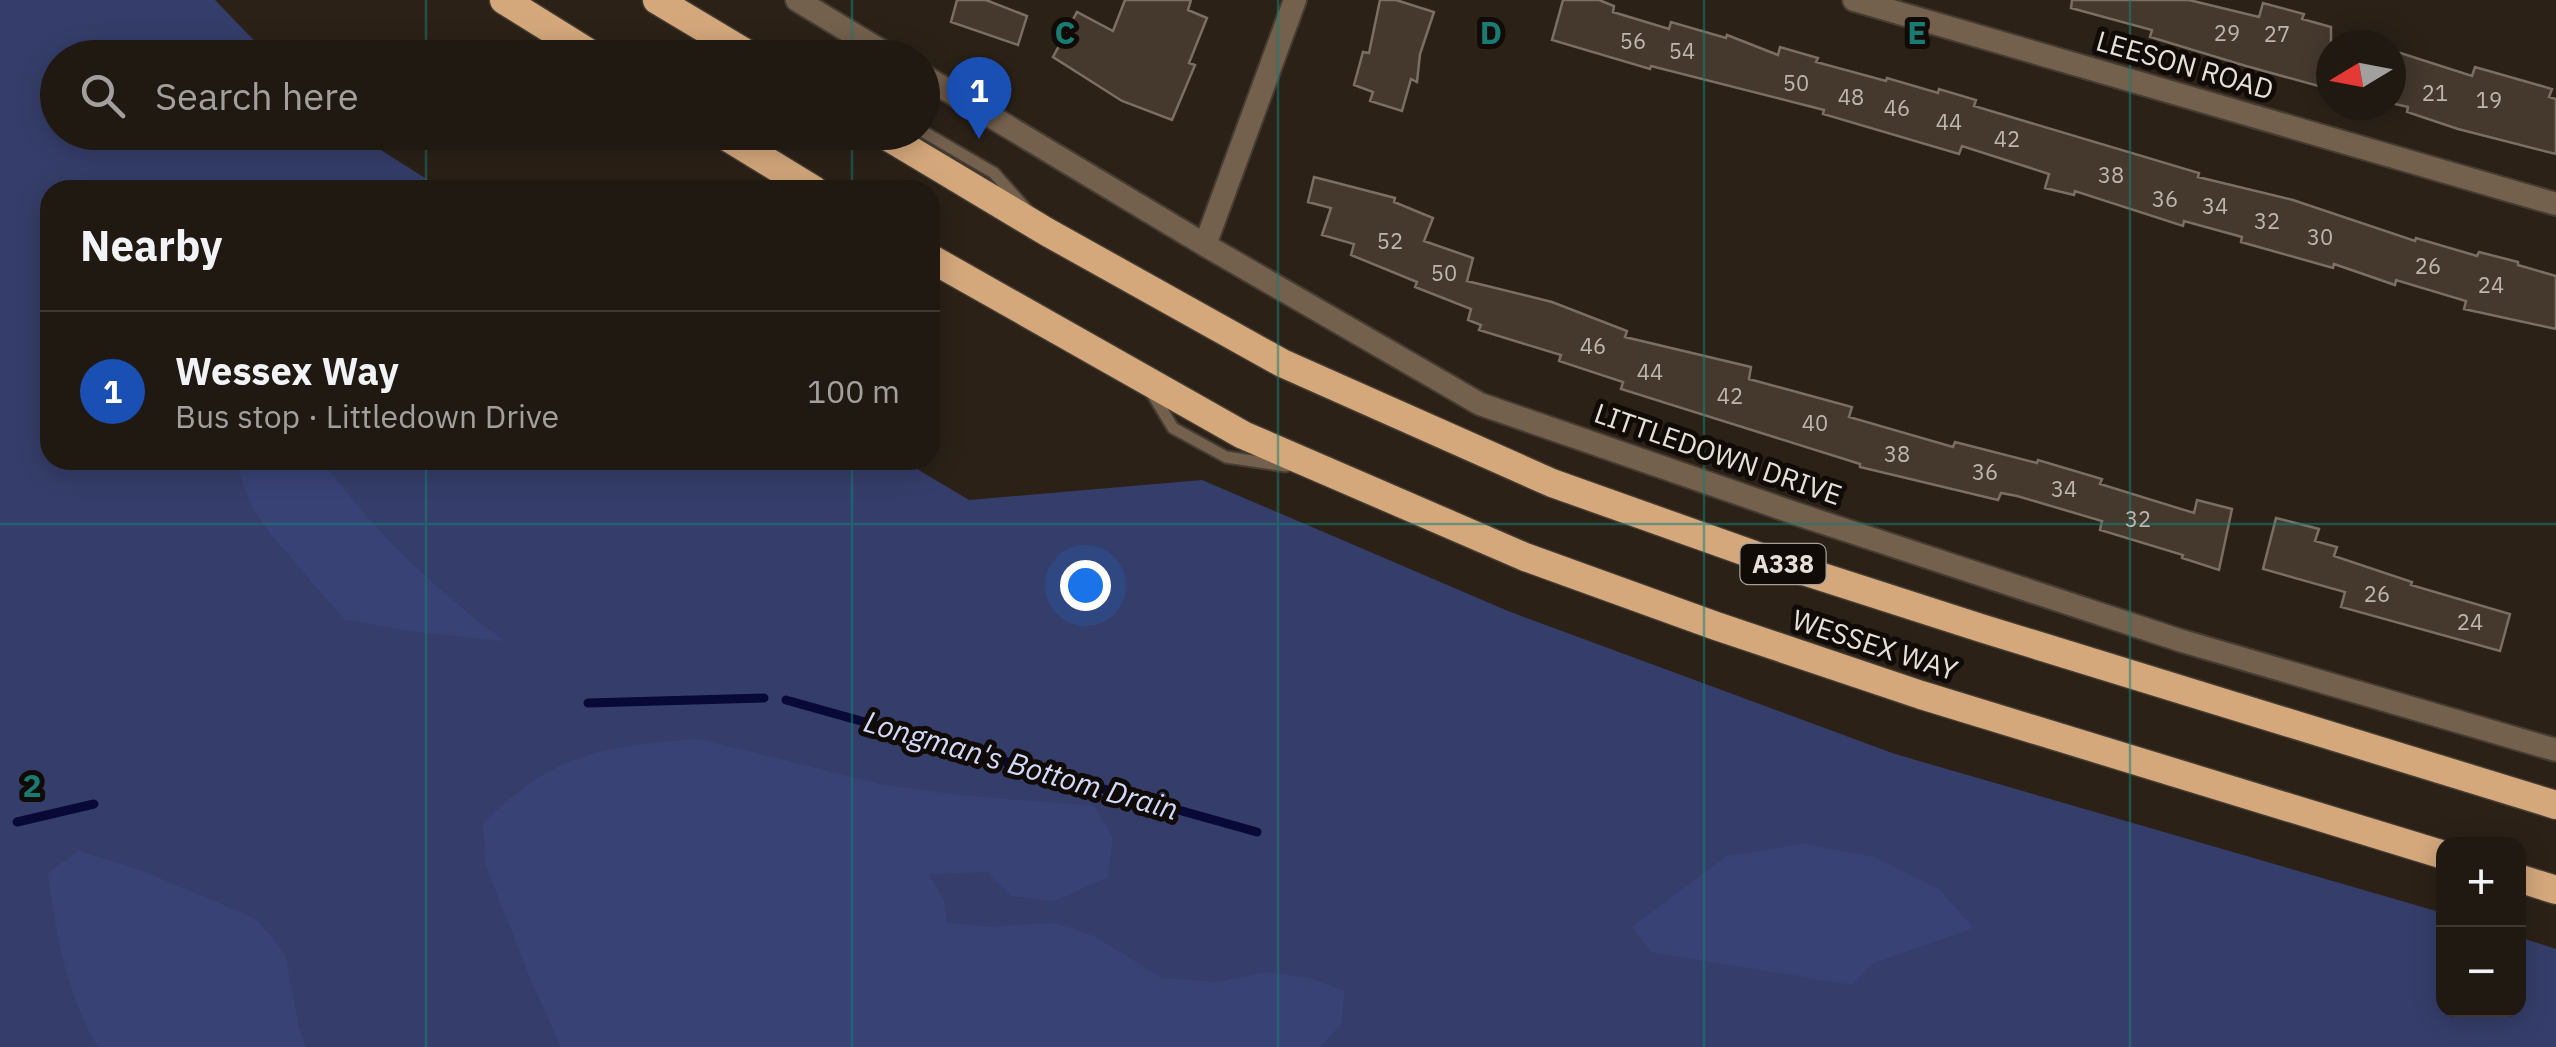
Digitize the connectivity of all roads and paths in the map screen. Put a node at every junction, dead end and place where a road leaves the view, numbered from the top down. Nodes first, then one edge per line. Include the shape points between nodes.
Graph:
1 (504, 0) edge
2 (657, 0) edge
3 (797, 0) edge
4 (1295, 0) edge
5 (1854, 0) edge
6 (568, 40) edge
7 (724, 40) edge
8 (863, 40) edge
9 (940, 86) edge
10 (940, 142) edge
11 (748, 150) edge
12 (910, 150) edge
13 (798, 180) edge
14 (2556, 204) edge
15 (1047, 232) junction
16 (1205, 245) junction
17 (940, 264) edge
18 (2556, 750) edge
19 (2556, 805) edge
20 (2436, 853) edge
21 (2526, 881) edge
22 (2556, 890) edge

1 - 6 highway
2 - 7 highway
3 - 8 street
4 - 16 street
5 - 14 street, LEESON ROAD
9 - 16 street, LITTLEDOWN DRIVE
10 - 15 lane, WESSEX WAY via 994,173
11 - 13 highway
12 - 15 highway, WESSEX WAY / A338
15 - 19 highway, WESSEX WAY / A338 via 1282,362 1552,483 1984,630
16 - 18 street, LITTLEDOWN DRIVE via 1480,404 2182,641
17 - 20 highway, WESSEX WAY via 1243,434 1525,556 1921,695
21 - 22 highway

